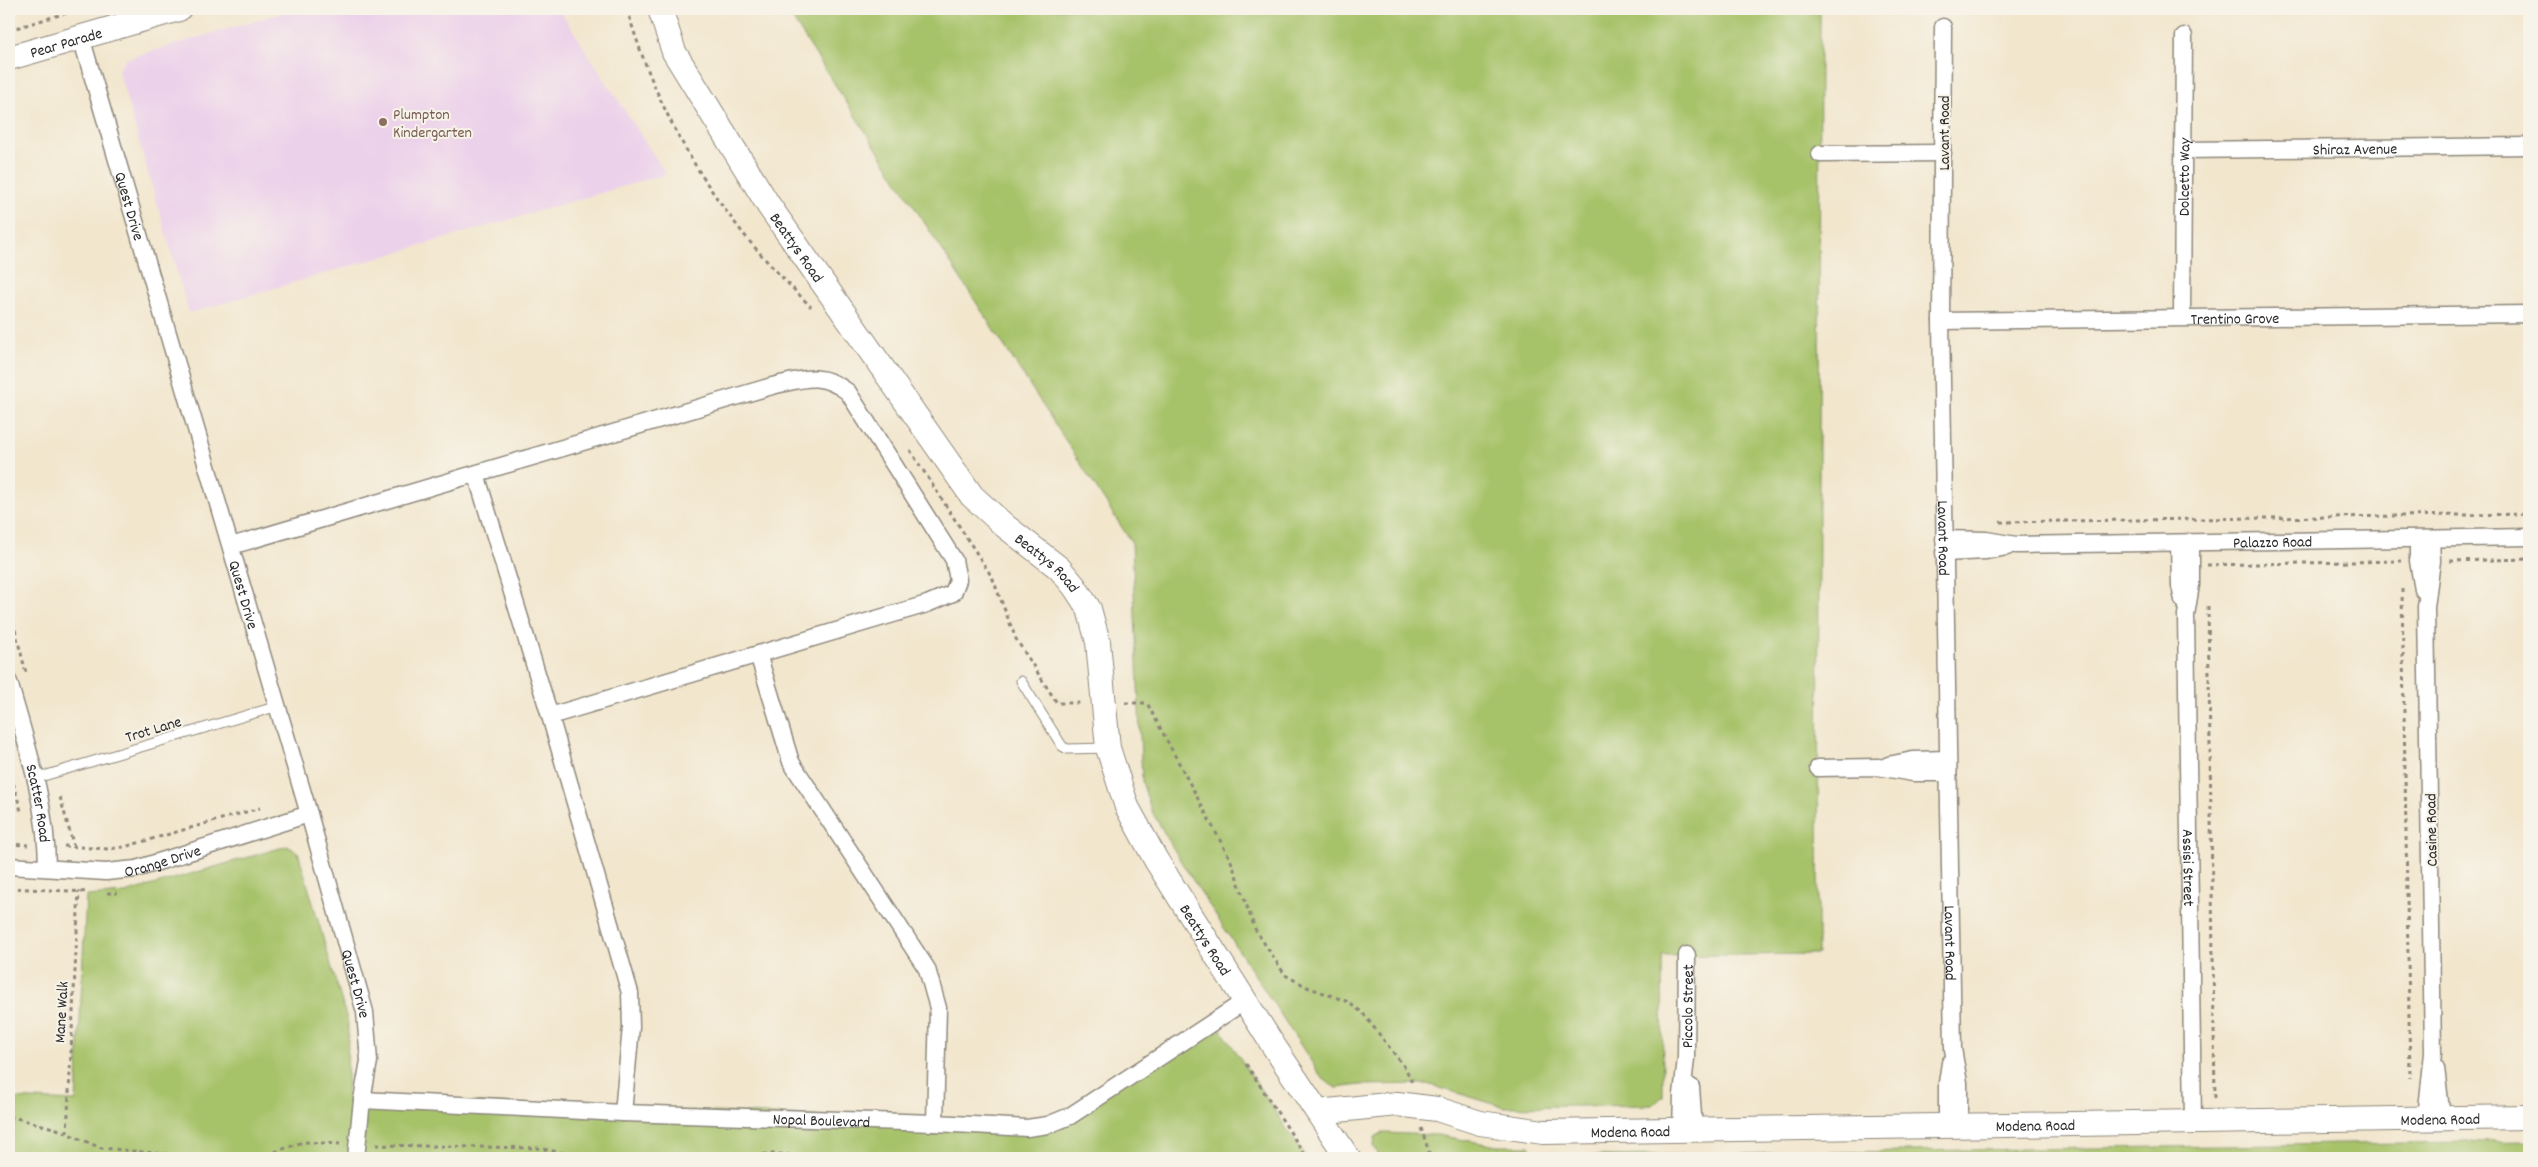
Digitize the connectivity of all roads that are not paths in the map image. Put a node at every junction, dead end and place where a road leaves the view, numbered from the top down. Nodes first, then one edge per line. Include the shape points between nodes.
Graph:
1 (179, 9) edge
2 (660, 9) edge
3 (1943, 27) dead end
4 (2184, 36) dead end
5 (81, 37) junction
6 (9, 58) edge
7 (2529, 146) edge
8 (2183, 150) junction
9 (1943, 153) junction
10 (1820, 154) dead end
11 (2529, 314) edge
12 (2182, 317) junction
13 (1941, 321) junction
14 (476, 474) junction
15 (2529, 537) edge
16 (2425, 539) junction
17 (2185, 543) junction
18 (231, 546) junction
19 (1944, 546) junction
20 (758, 654) junction
21 (1021, 680) dead end
22 (9, 682) edge
23 (278, 706) junction
24 (550, 716) junction
25 (1108, 748) junction
26 (1947, 766) junction
27 (1818, 768) dead end
28 (37, 778) junction
29 (310, 814) junction
30 (9, 866) edge
31 (47, 868) junction
32 (1687, 955) dead end
33 (1245, 1001) junction
34 (362, 1100) junction
35 (1318, 1112) junction
36 (1419, 1112) junction
37 (623, 1113) junction
38 (2529, 1117) edge
39 (2434, 1118) junction
40 (2193, 1122) junction
41 (935, 1123) junction
42 (1953, 1126) junction
43 (1688, 1130) junction
44 (1333, 1135) junction
45 (356, 1151) edge
46 (1348, 1158) edge

1 - 5 street, Pear Parade
2 - 25 street, Beattys Road via 674,52 768,206 967,488 1005,526 1058,568 1089,609 1098,642
3 - 9 street, Lavant Road
4 - 8 street, Dolcetto Way
5 - 6 street, Pear Parade
5 - 18 street, Quest Drive
7 - 8 street, Shiraz Avenue
8 - 12 street, Dolcetto Way
9 - 10 street
9 - 13 street, Lavant Road
11 - 12 street, Trentino Grove
12 - 13 street, Trentino Grove
13 - 19 street, Lavant Road
14 - 18 street
14 - 20 street via 772,386 808,378 833,381 848,392 954,560 958,580 953,593 927,604
14 - 24 street
15 - 16 street, Palazzo Road
16 - 17 street, Palazzo Road
16 - 39 street, Casine Road via 2417,561 2426,607
17 - 19 street, Palazzo Road via 2016,545 1986,551
17 - 40 street, Assisi Street via 2180,586 2186,614
18 - 23 street, Quest Drive
19 - 26 street, Lavant Road
20 - 24 street
20 - 41 street via 791,762 927,969 938,1008
21 - 25 lane via 1062,746 1067,749
22 - 28 street, Scatter Road
23 - 28 lane, Trot Lane
23 - 29 street, Quest Drive
24 - 37 street via 630,993 631,1027
25 - 33 street, Beattys Road via 1128,807 1156,860
26 - 27 street via 1913,773 1878,767
26 - 42 street, Lavant Road via 1952,1049 1947,1083
28 - 31 street, Scatter Road via 47,845
29 - 31 street, Orange Drive via 136,869 106,872
29 - 34 street, Quest Drive via 365,1012 369,1061
30 - 31 street, Orange Drive
32 - 43 street, Piccolo Street via 1686,1058 1682,1095
33 - 35 street, Beattys Road
33 - 41 street, Nopal Boulevard via 1070,1116 1048,1125 1027,1128
34 - 37 street, Nopal Boulevard
34 - 45 street, Quest Drive
35 - 36 street, Modena Road via 1378,1105
35 - 44 street, Beattys Road
36 - 43 street, Modena Road via 1437,1109 1480,1123 1543,1132
36 - 44 street, Modena Road via 1375,1118 1342,1128
37 - 41 street, Nopal Boulevard
38 - 39 street, Modena Road
39 - 40 street, Modena Road
40 - 42 street, Modena Road
42 - 43 street, Modena Road
44 - 46 street, Beattys Road

